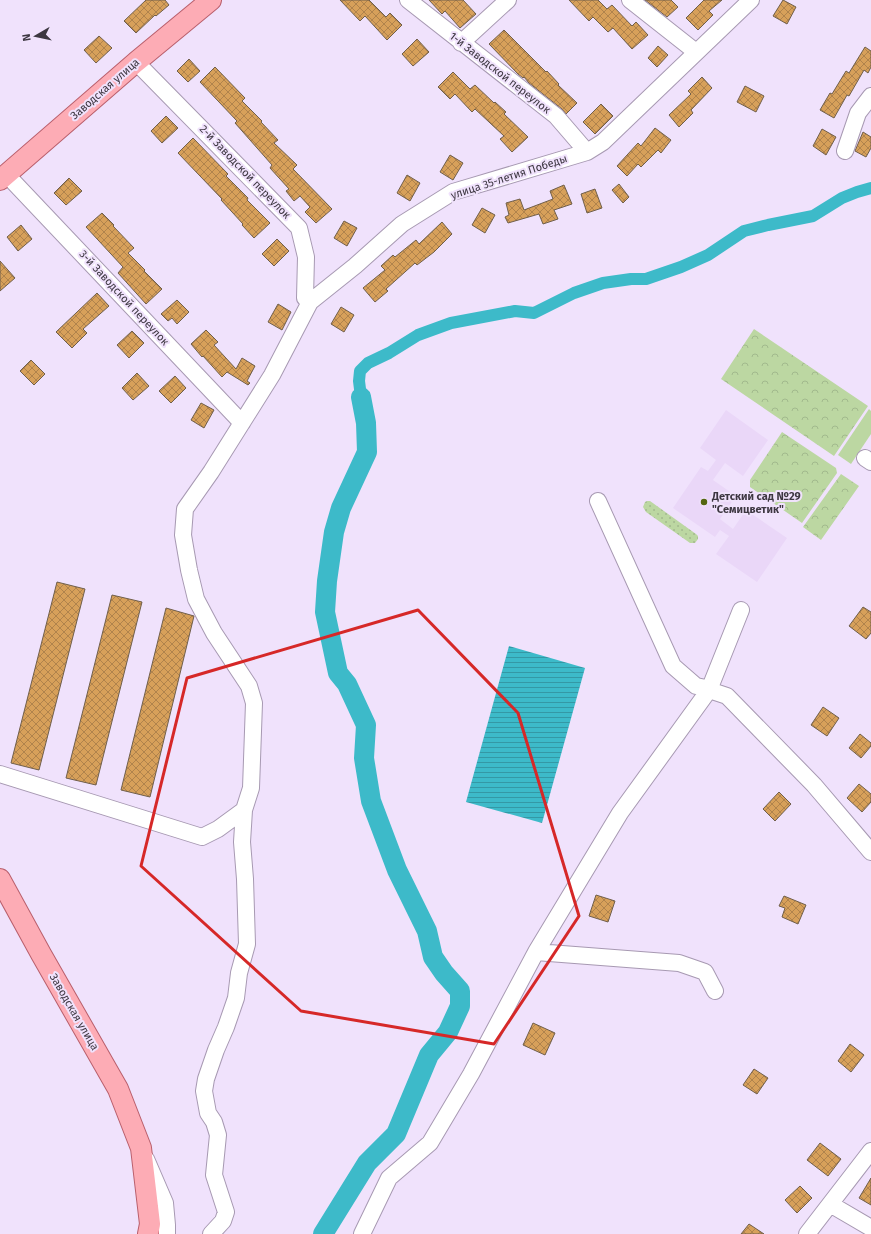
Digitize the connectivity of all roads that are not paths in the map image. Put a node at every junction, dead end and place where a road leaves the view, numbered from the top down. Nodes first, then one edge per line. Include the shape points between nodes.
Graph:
1 (211, 0) edge
2 (408, 0) edge
3 (508, 0) edge
4 (630, 0) edge
5 (751, 0) edge
6 (461, 42) junction
7 (696, 52) junction
8 (136, 62) junction
9 (871, 96) edge
10 (845, 151) dead end
11 (587, 152) junction
12 (3, 177) edge
13 (310, 302) junction
14 (242, 423) junction
15 (598, 501) dead end
16 (742, 610) dead end
17 (709, 690) junction
18 (0, 774) edge
19 (244, 810) junction
20 (871, 852) edge
21 (0, 879) edge
22 (536, 952) junction
23 (715, 991) dead end
24 (141, 1148) junction
25 (871, 1151) edge
26 (830, 1204) junction
27 (871, 1228) edge
28 (148, 1234) edge
29 (166, 1234) edge
30 (211, 1234) edge
31 (362, 1234) edge
32 (807, 1234) edge

1 - 8 main road, Заводская улица
2 - 6 street, 1-й Заводской переулок
3 - 6 street
4 - 7 street
5 - 7 street, улица 35-летия Победы
6 - 11 street, 1-й Заводской переулок via 556,116
7 - 11 street, улица 35-летия Победы via 603,142
8 - 12 main road, Заводская улица
8 - 13 street, 2-й Заводской переулок via 299,228 306,257 305,298
9 - 10 street via 858,114
11 - 13 street, улица 35-летия Победы via 453,192 402,224
12 - 14 street, 3-й Заводской переулок
13 - 14 street, улица 35-летия Победы via 272,374
14 - 19 street, улица 35-летия Победы via 185,509 183,535 196,599 214,633 249,686 254,703 251,788
15 - 17 street via 673,666 696,686
16 - 17 street
17 - 20 street via 727,696 814,785
17 - 22 street via 620,813
18 - 19 street via 202,837
19 - 30 street, улица 35-летия Победы via 242,842 247,944 239,973 236,998 213,1057 204,1091 208,1113 218,1135 214,1175 226,1212 223,1221
21 - 24 main road, Заводская улица via 118,1089
22 - 23 street via 679,963 705,972
22 - 31 street via 472,1074 430,1143 389,1178
24 - 28 main road, Заводская улица via 150,1224
24 - 29 street via 165,1203
25 - 26 street
26 - 27 street
26 - 32 street

